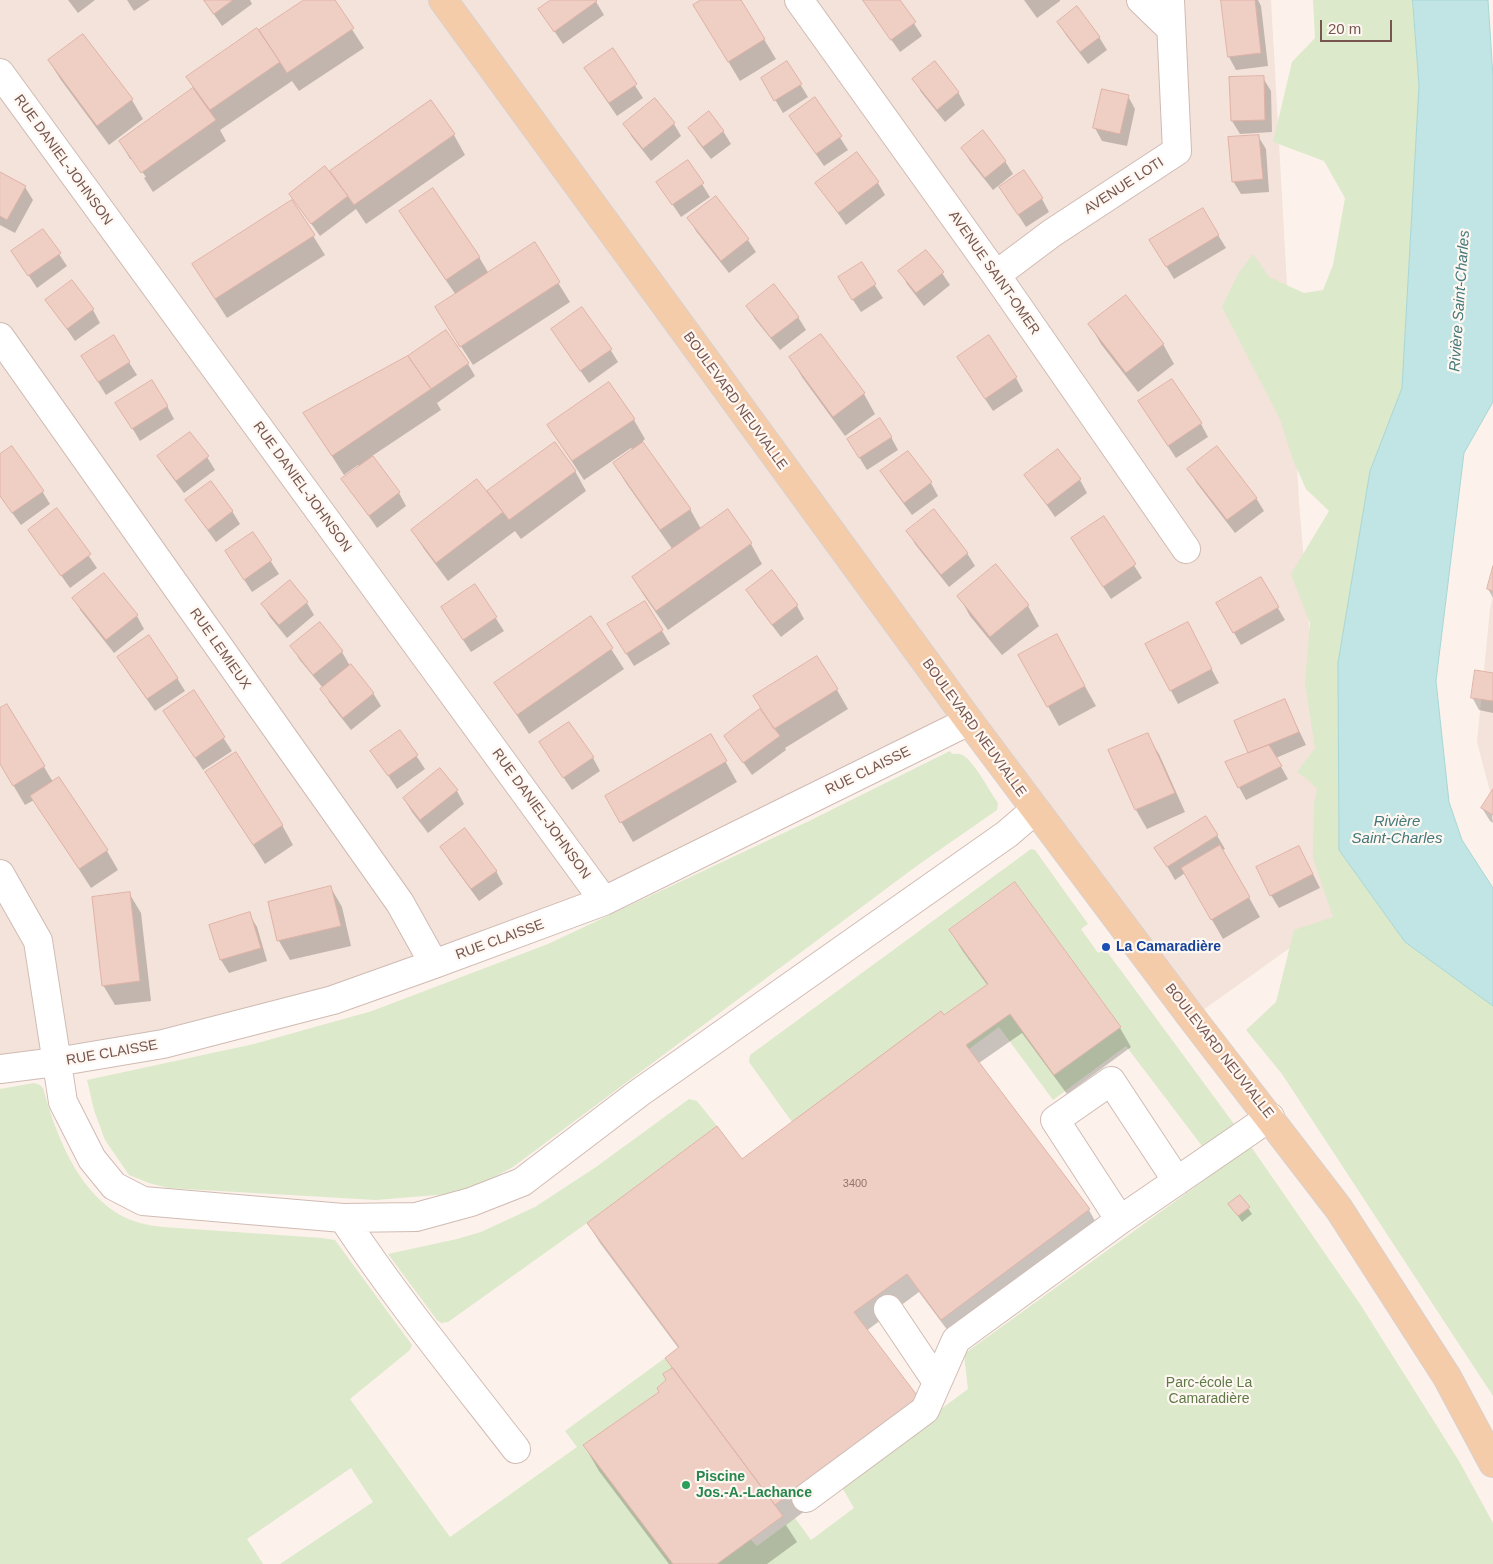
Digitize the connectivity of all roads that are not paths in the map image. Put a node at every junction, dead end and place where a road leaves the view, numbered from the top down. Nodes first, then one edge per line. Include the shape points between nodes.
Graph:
1 (443, 0) edge
2 (799, 0) edge
3 (1141, 0) edge
4 (1170, 0) edge
5 (1171, 30) junction
6 (0, 73) edge
7 (996, 275) junction
8 (0, 337) edge
9 (1186, 549) dead end
10 (969, 721) junction
11 (1035, 810) junction
12 (0, 874) edge
13 (604, 901) junction
14 (434, 964) junction
15 (56, 1062) junction
16 (0, 1069) edge
17 (1270, 1117) junction
18 (1177, 1181) junction
19 (343, 1218) junction
20 (1120, 1220) junction
21 (888, 1309) dead end
22 (937, 1382) junction
23 (516, 1449) dead end
24 (1493, 1463) edge
25 (806, 1498) dead end

1 - 10 main road, BOULEVARD NEUVIALLE
2 - 7 street, AVENUE SAINT-OMER
3 - 5 street
4 - 5 street, AVENUE LOTI
5 - 7 street, AVENUE LOTI via 1177,151 1052,233
6 - 13 street, RUE DANIEL-JOHNSON
7 - 9 street, AVENUE SAINT-OMER
8 - 14 street, RUE LEMIEUX via 400,903
10 - 11 main road, BOULEVARD NEUVIALLE
10 - 13 street, RUE CLAISSE
11 - 17 main road, BOULEVARD NEUVIALLE
11 - 19 street via 998,840 639,1093 522,1182 471,1202 416,1217
12 - 15 street via 38,941
13 - 14 street, RUE CLAISSE
14 - 15 street, RUE CLAISSE via 333,1000 182,1040
15 - 16 street, RUE CLAISSE
15 - 19 street via 63,1102 92,1159 114,1186 128,1194 143,1201
17 - 18 street
17 - 24 main road, BOULEVARD NEUVIALLE via 1339,1209 1447,1377
18 - 20 street
18 - 20 street via 1111,1081 1054,1120
19 - 23 street via 422,1328
20 - 22 street via 956,1340
21 - 22 street
22 - 25 street via 925,1410

